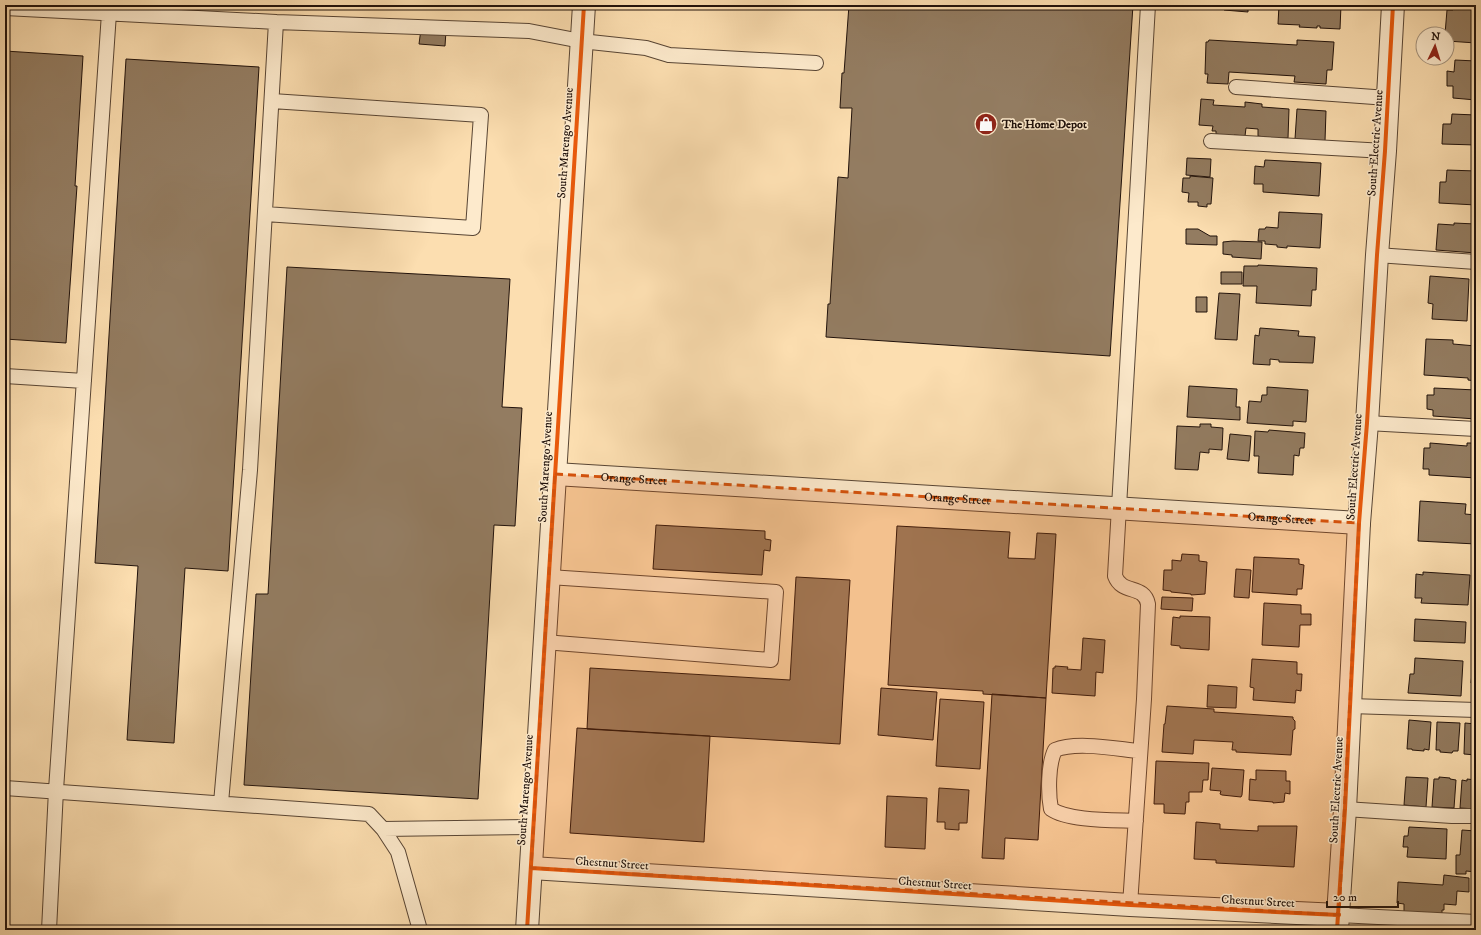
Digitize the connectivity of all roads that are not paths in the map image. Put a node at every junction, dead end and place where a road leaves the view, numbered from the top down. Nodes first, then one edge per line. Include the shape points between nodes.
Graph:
1 (584, 5) edge
2 (1148, 5) edge
3 (1394, 5) edge
4 (5, 8) edge
5 (109, 14) junction
6 (276, 22) junction
7 (581, 41) junction
8 (816, 63) dead end
9 (1236, 87) dead end
10 (1388, 98) junction
11 (272, 101) junction
12 (1211, 141) dead end
13 (1385, 151) junction
14 (266, 214) junction
15 (1377, 255) junction
16 (1476, 262) edge
17 (5, 376) edge
18 (84, 381) junction
19 (1367, 423) junction
20 (1476, 429) edge
21 (555, 474) junction
22 (1119, 509) junction
23 (1359, 523) junction
24 (549, 577) junction
25 (544, 642) junction
26 (1350, 706) junction
27 (1476, 710) edge
28 (1140, 750) junction
29 (5, 788) edge
30 (56, 790) junction
31 (221, 803) junction
32 (1345, 809) junction
33 (1476, 816) edge
34 (1136, 821) junction
35 (533, 826) junction
36 (383, 829) junction
37 (531, 868) junction
38 (1130, 905) junction
39 (1476, 922) edge
40 (1338, 923) edge
41 (49, 930) edge
42 (420, 930) edge
43 (527, 930) edge

1 - 7 street, South Marengo Avenue
2 - 22 lane
3 - 10 street, South Electric Avenue
4 - 5 lane
5 - 6 lane
5 - 18 lane
6 - 7 lane via 529,31
6 - 11 lane
7 - 8 lane via 646,48 669,55
7 - 21 street, South Marengo Avenue
9 - 10 lane
10 - 13 street, South Electric Avenue
11 - 14 lane
11 - 14 lane via 481,115 473,228
12 - 13 lane
13 - 15 street, South Electric Avenue
14 - 31 lane via 250,470
15 - 16 lane
15 - 19 street, South Electric Avenue
17 - 18 lane
18 - 30 lane
19 - 20 lane
19 - 23 street, South Electric Avenue
21 - 22 street, Orange Street
21 - 24 street, South Marengo Avenue
22 - 23 street, Orange Street
22 - 28 lane via 1115,576 1122,586 1142,592 1148,604
23 - 26 street, South Electric Avenue
24 - 25 street, South Marengo Avenue
24 - 25 lane via 776,592 771,660
25 - 35 street, South Marengo Avenue
26 - 27 lane
26 - 32 street, South Electric Avenue
28 - 34 lane
28 - 34 lane via 1063,747 1055,750 1051,758 1049,801 1051,809 1057,814 1090,819
29 - 30 lane
30 - 31 lane
30 - 41 lane
31 - 36 lane via 369,814
32 - 33 lane
32 - 40 street, South Electric Avenue
34 - 38 lane
35 - 36 lane
35 - 37 street, South Marengo Avenue
36 - 42 lane via 398,852
37 - 38 street, Chestnut Street
37 - 43 street, South Marengo Avenue
38 - 40 street, Chestnut Street
39 - 40 lane

